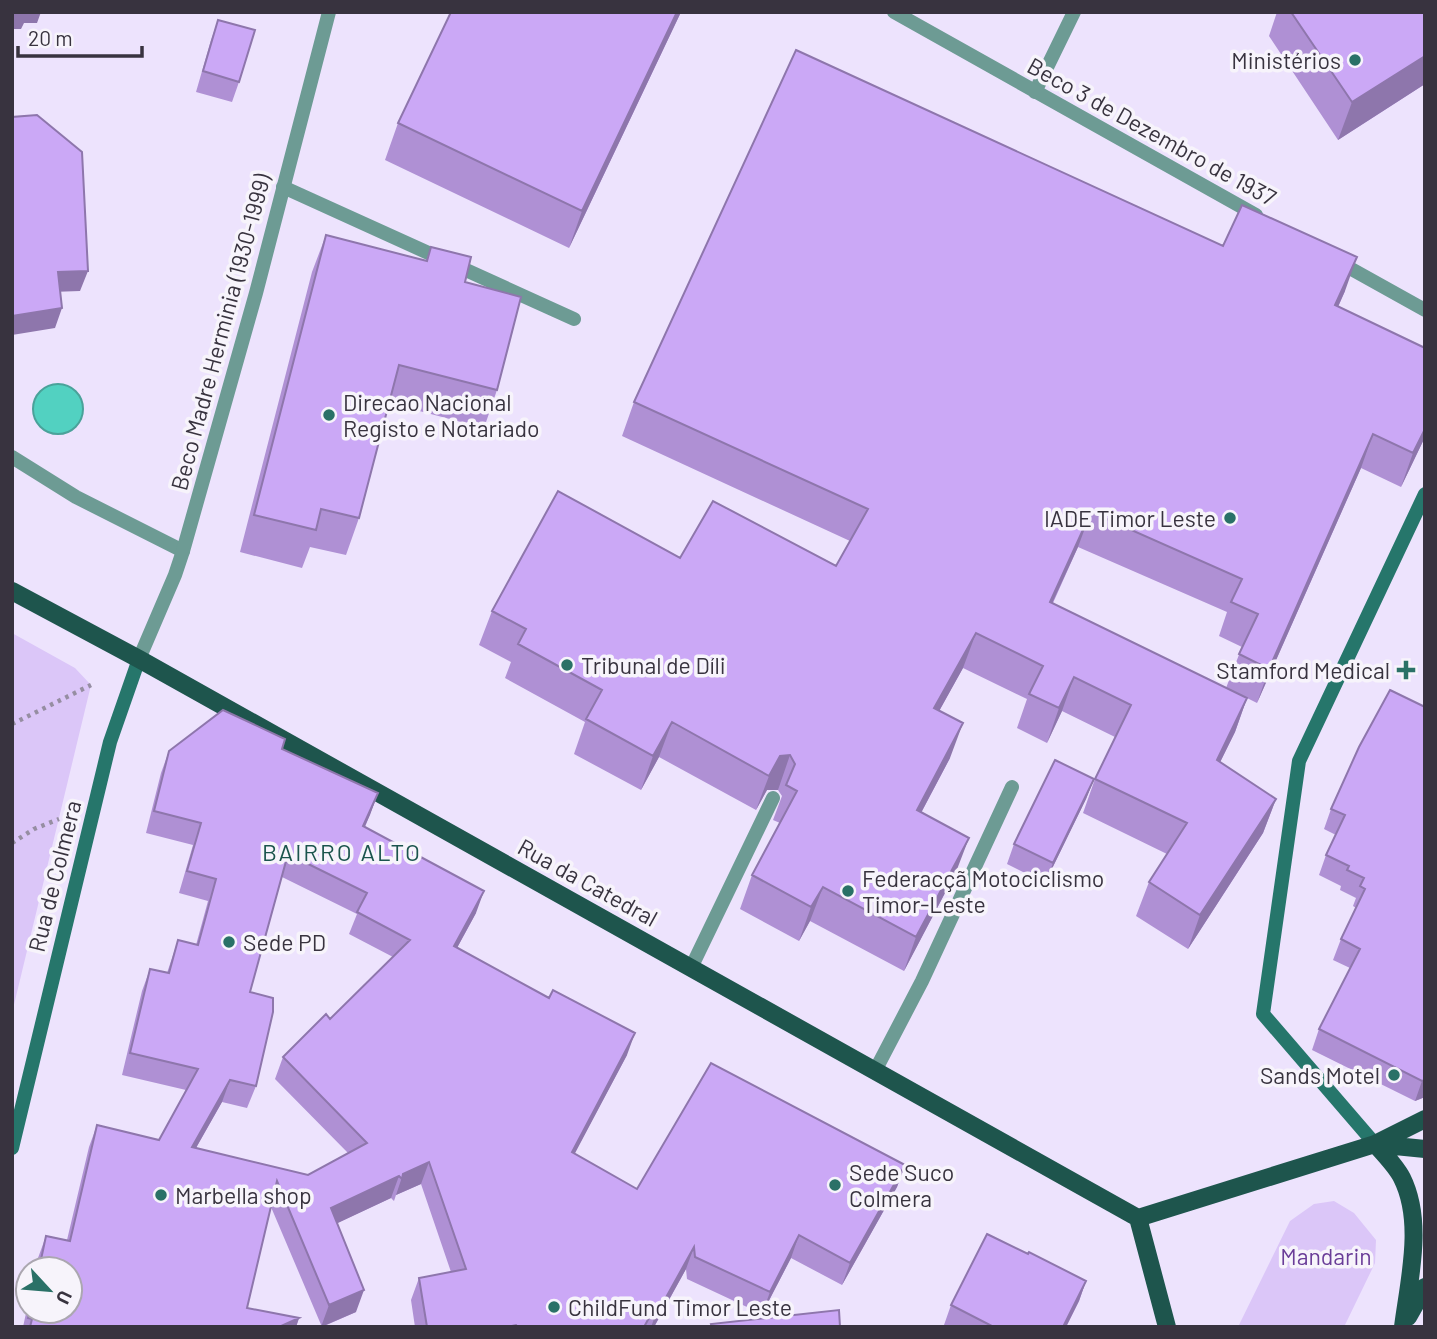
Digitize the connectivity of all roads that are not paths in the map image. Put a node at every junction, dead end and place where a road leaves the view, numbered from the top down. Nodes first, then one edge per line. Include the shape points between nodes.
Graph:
1 (329, 12) edge
2 (894, 12) edge
3 (1074, 12) edge
4 (1035, 92) junction
5 (283, 187) junction
6 (1266, 221) edge
7 (1327, 256) edge
8 (1425, 310) edge
9 (574, 319) dead end
10 (12, 457) edge
11 (1425, 494) edge
12 (183, 551) junction
13 (12, 590) edge
14 (139, 659) junction
15 (1012, 787) dead end
16 (773, 798) edge
17 (691, 968) junction
18 (875, 1070) junction
19 (1425, 1119) edge
20 (1375, 1144) junction
21 (12, 1148) edge
22 (1425, 1149) edge
23 (1138, 1218) junction
24 (1425, 1287) edge
25 (1167, 1327) edge
26 (1403, 1327) edge

1 - 5 street, Beco Madre Herminia (1930-1999)
2 - 4 street, Beco 3 de Dezembro de 1937
3 - 4 street
4 - 6 street, Beco 3 de Dezembro de 1937
5 - 9 street
5 - 12 street, Beco Madre Herminia (1930-1999)
7 - 8 street
10 - 12 street via 76,497
11 - 20 street via 1298,761 1263,1014
12 - 14 street, Beco Madre Herminia (1930-1999)
13 - 14 main road, Rua da Catedral
14 - 17 main road, Rua da Catedral
14 - 21 street, Rua de Colmera via 110,742
15 - 18 street via 922,981
16 - 17 street
17 - 18 main road, Rua da Catedral
18 - 23 main road, Rua da Catedral
19 - 20 main road
20 - 22 main road
20 - 23 main road
20 - 26 main road via 1402,1177 1413,1214
23 - 25 main road
24 - 26 main road

